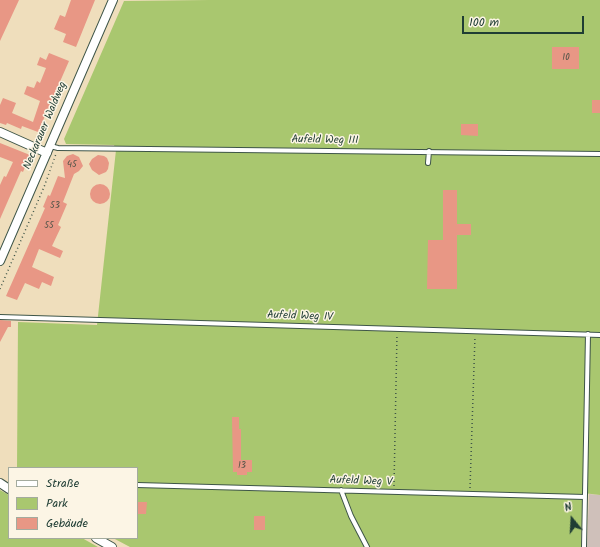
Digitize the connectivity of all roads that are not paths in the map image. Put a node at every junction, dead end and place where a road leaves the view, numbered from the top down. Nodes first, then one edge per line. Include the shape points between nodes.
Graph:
1 (113, 0) edge
2 (0, 132) edge
3 (48, 149) junction
4 (429, 152) junction
5 (600, 154) edge
6 (428, 163) dead end
7 (0, 261) edge
8 (0, 317) edge
9 (588, 334) junction
10 (600, 335) edge
11 (138, 485) edge
12 (341, 490) junction
13 (586, 497) junction
14 (98, 539) edge
15 (112, 547) edge
16 (367, 547) edge
17 (584, 547) edge

1 - 3 street, Neckarauer Waldweg
2 - 3 street
3 - 4 lane, Aufeld Weg III
3 - 7 street, Neckarauer Waldweg
4 - 5 lane, Aufeld Weg III
4 - 6 lane
8 - 9 lane, Aufeld Weg IV
9 - 10 lane, Aufeld Weg IV
9 - 13 lane
11 - 12 lane, Aufeld Weg V
12 - 13 lane, Aufeld Weg V
12 - 16 lane
13 - 17 lane
14 - 15 street

